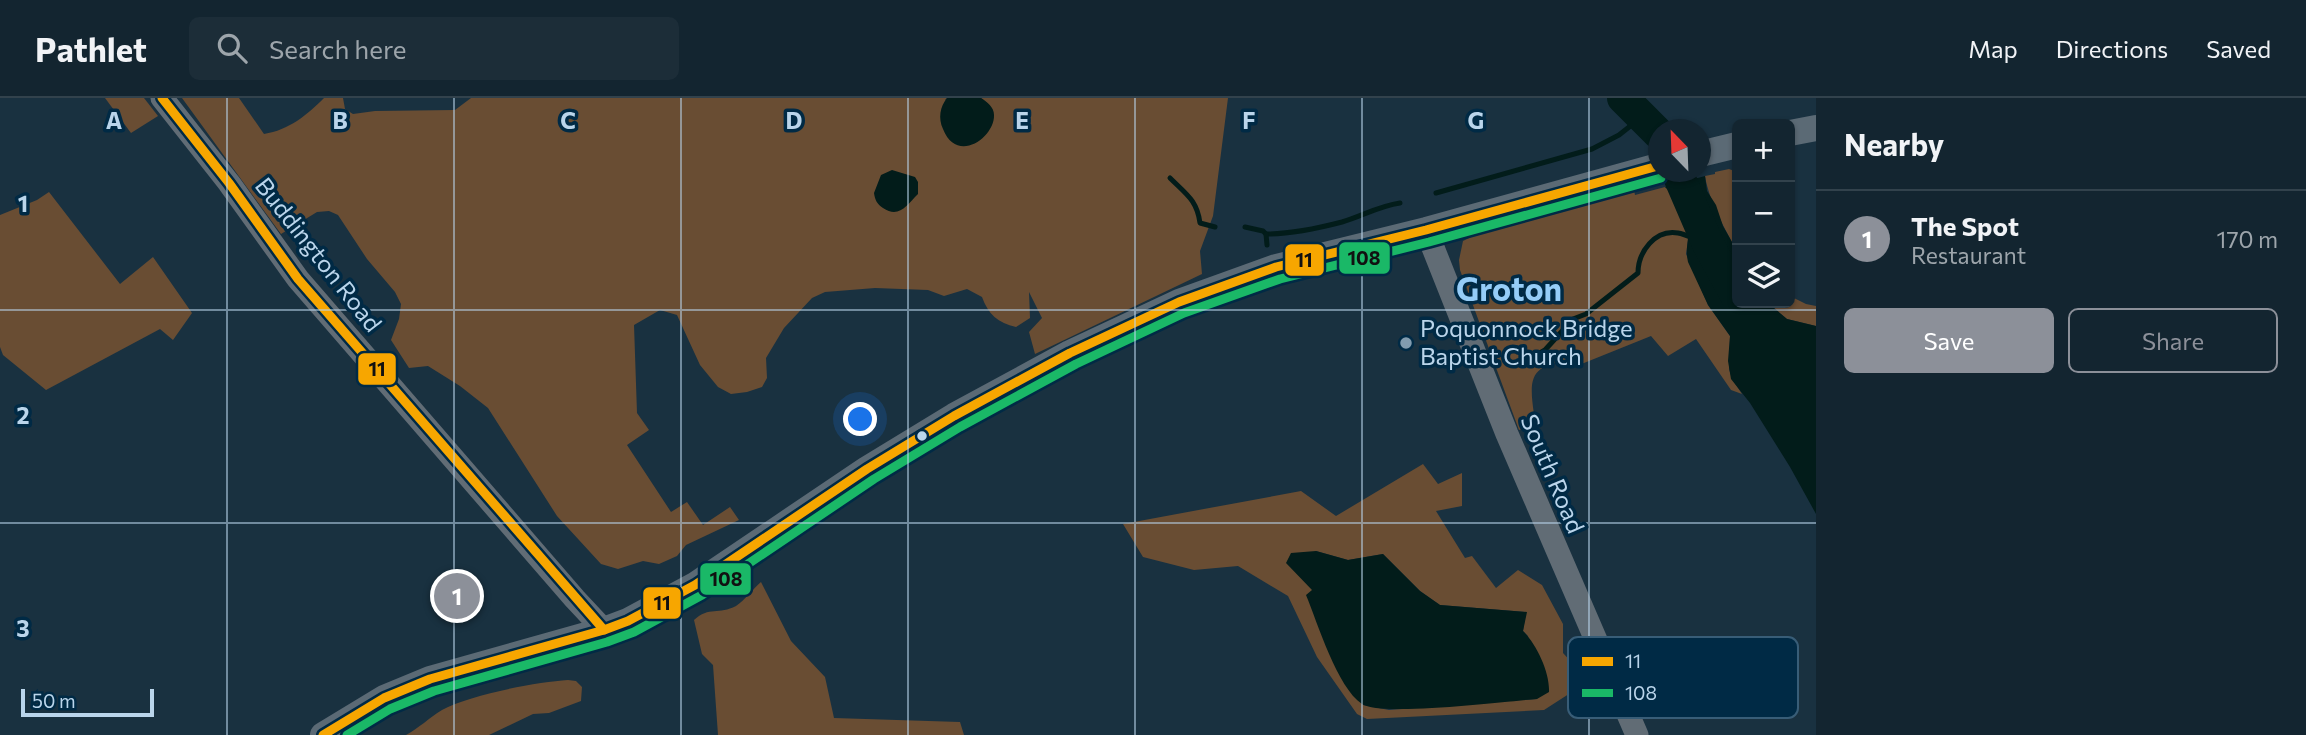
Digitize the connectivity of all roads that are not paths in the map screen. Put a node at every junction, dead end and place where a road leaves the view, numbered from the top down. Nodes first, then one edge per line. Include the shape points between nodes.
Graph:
1 (162, 98) edge
2 (1816, 128) edge
3 (1795, 132) edge
4 (1732, 146) edge
5 (1711, 152) edge
6 (1648, 168) edge
7 (1426, 230) junction
8 (604, 630) junction
9 (1595, 637) edge
10 (1630, 718) edge
11 (323, 735) edge
12 (1637, 735) edge

1 - 8 street, Buddington Road via 298,279
2 - 3 main road
4 - 5 main road
6 - 7 main road
7 - 8 main road via 1235,280 1070,353 881,460 679,595
7 - 9 street, South Road
8 - 11 main road via 430,679 384,698
10 - 12 street, South Road

